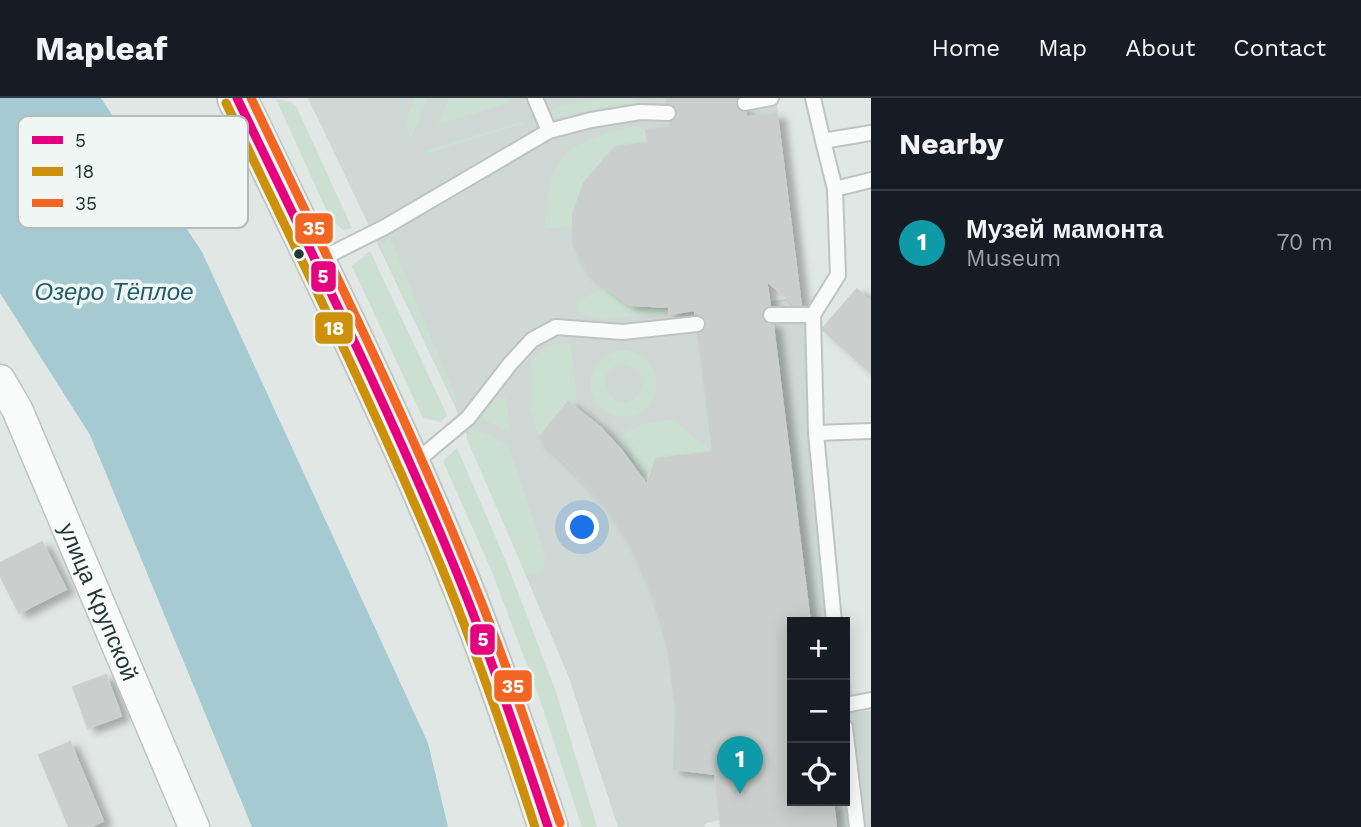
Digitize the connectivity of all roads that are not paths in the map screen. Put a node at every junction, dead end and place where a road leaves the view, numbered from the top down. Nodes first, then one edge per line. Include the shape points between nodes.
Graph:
1 (237, 98) edge
2 (535, 98) edge
3 (771, 98) edge
4 (813, 98) edge
5 (745, 103) dead end
6 (668, 113) dead end
7 (246, 116) edge
8 (248, 121) edge
9 (549, 131) junction
10 (871, 133) edge
11 (823, 141) junction
12 (871, 180) edge
13 (835, 189) junction
14 (316, 262) junction
15 (771, 315) dead end
16 (813, 315) junction
17 (697, 324) dead end
18 (0, 380) edge
19 (871, 431) edge
20 (816, 433) junction
21 (410, 466) junction
22 (834, 617) edge
23 (871, 700) edge
24 (850, 704) edge
25 (847, 743) edge
26 (194, 827) edge
27 (548, 827) edge
28 (857, 827) edge

1 - 7 main road
2 - 9 lane
3 - 5 lane
4 - 11 lane
6 - 9 lane via 640,112
8 - 14 main road
9 - 14 lane
10 - 11 lane
11 - 13 lane
12 - 13 lane
13 - 16 lane via 838,275
14 - 21 main road
15 - 16 lane
16 - 20 lane
17 - 21 lane via 624,332 556,327 532,340 468,418
18 - 26 street, улица Крупской via 17,409
19 - 20 lane
20 - 22 lane
21 - 27 main road via 500,686
23 - 24 lane
25 - 28 lane

